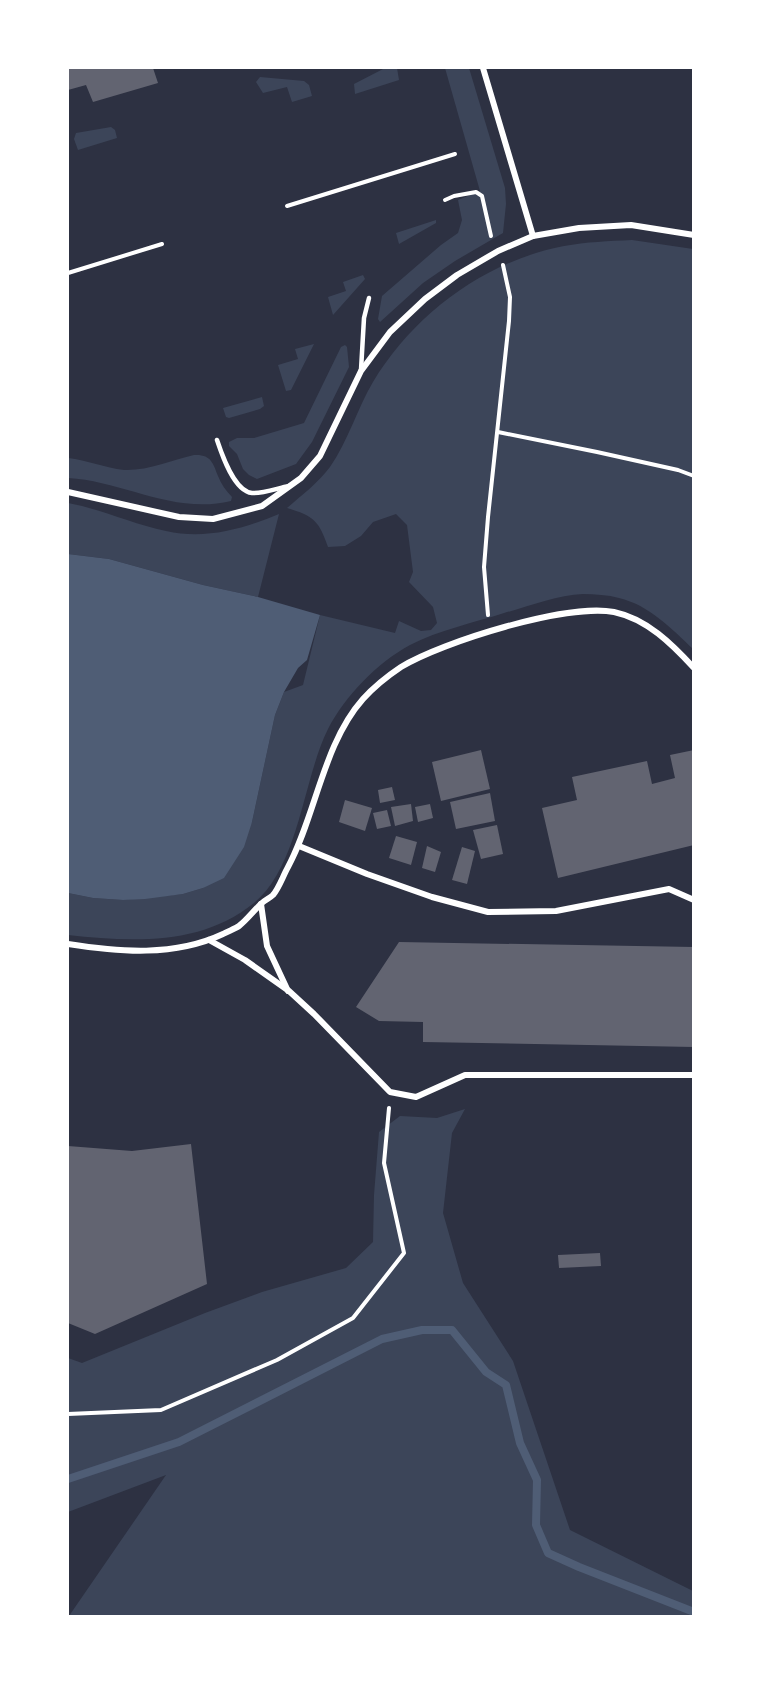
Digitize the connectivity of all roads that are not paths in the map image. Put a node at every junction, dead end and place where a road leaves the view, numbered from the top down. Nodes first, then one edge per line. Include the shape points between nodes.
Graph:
1 (483, 68) edge
2 (693, 235) edge
3 (533, 236) junction
4 (369, 298) dead end
5 (361, 371) junction
6 (217, 440) dead end
7 (292, 485) junction
8 (68, 492) edge
9 (693, 668) edge
10 (299, 846) junction
11 (693, 900) edge
12 (261, 904) junction
13 (209, 940) junction
14 (68, 944) edge
15 (289, 991) junction
16 (693, 1075) edge

1 - 3 street
2 - 3 street via 631,225
3 - 5 street via 498,251 425,299 390,332
4 - 5 lane
5 - 7 street via 320,456
6 - 7 lane via 234,478 246,492
7 - 8 street via 262,506 213,519 179,517
9 - 10 street via 657,632 615,612 595,610 570,611 442,648 400,667 363,699 341,732
10 - 11 street via 432,897 488,912 556,911 669,889
10 - 12 street via 273,895
12 - 13 street via 239,926
12 - 15 street via 267,946
13 - 14 street via 159,950 109,950
13 - 15 street
15 - 16 street via 390,1092 416,1097 465,1075

